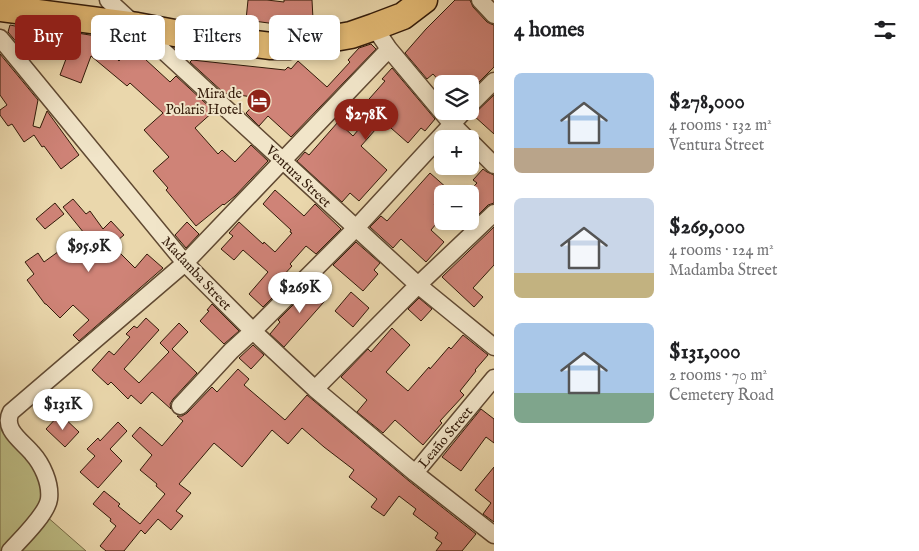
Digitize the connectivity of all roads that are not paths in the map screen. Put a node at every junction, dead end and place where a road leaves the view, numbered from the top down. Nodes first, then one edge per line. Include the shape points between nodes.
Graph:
1 (108, 0) edge
2 (424, 0) edge
3 (480, 0) edge
4 (0, 8) edge
5 (125, 15) edge
6 (494, 15) edge
7 (91, 20) edge
8 (374, 27) junction
9 (165, 31) edge
10 (0, 38) edge
11 (389, 49) junction
12 (165, 52) edge
13 (494, 81) edge
14 (479, 96) edge
15 (455, 120) edge
16 (452, 123) junction
17 (459, 130) edge
18 (479, 150) edge
19 (283, 160) junction
20 (494, 165) edge
21 (494, 213) edge
22 (356, 228) junction
23 (185, 263) junction
24 (418, 285) junction
25 (253, 331) junction
26 (494, 347) edge
27 (494, 378) edge
28 (315, 389) junction
29 (180, 406) dead end
30 (415, 473) junction
31 (494, 535) edge
32 (10, 551) edge

1 - 5 street, Ventura Street
2 - 8 highway via 403,16
3 - 6 street
4 - 7 highway
8 - 9 highway via 341,37 289,46
8 - 11 street
10 - 23 street, Madamba Street
11 - 16 street
11 - 19 street
12 - 19 street, Ventura Street
13 - 14 street
15 - 16 street
16 - 17 street
16 - 22 street
18 - 20 street
19 - 22 street, Ventura Street
19 - 23 street
21 - 24 street
22 - 24 street, Ventura Street
22 - 25 street
23 - 25 street, Madamba Street
23 - 32 street via 10,412 9,426 41,466 49,500 38,519
24 - 26 street, Ventura Street
24 - 28 street
25 - 28 street, Madamba Street
25 - 29 street via 230,351
27 - 30 street, Leaño Street
28 - 30 street, Madamba Street
30 - 31 street, Madamba Street

